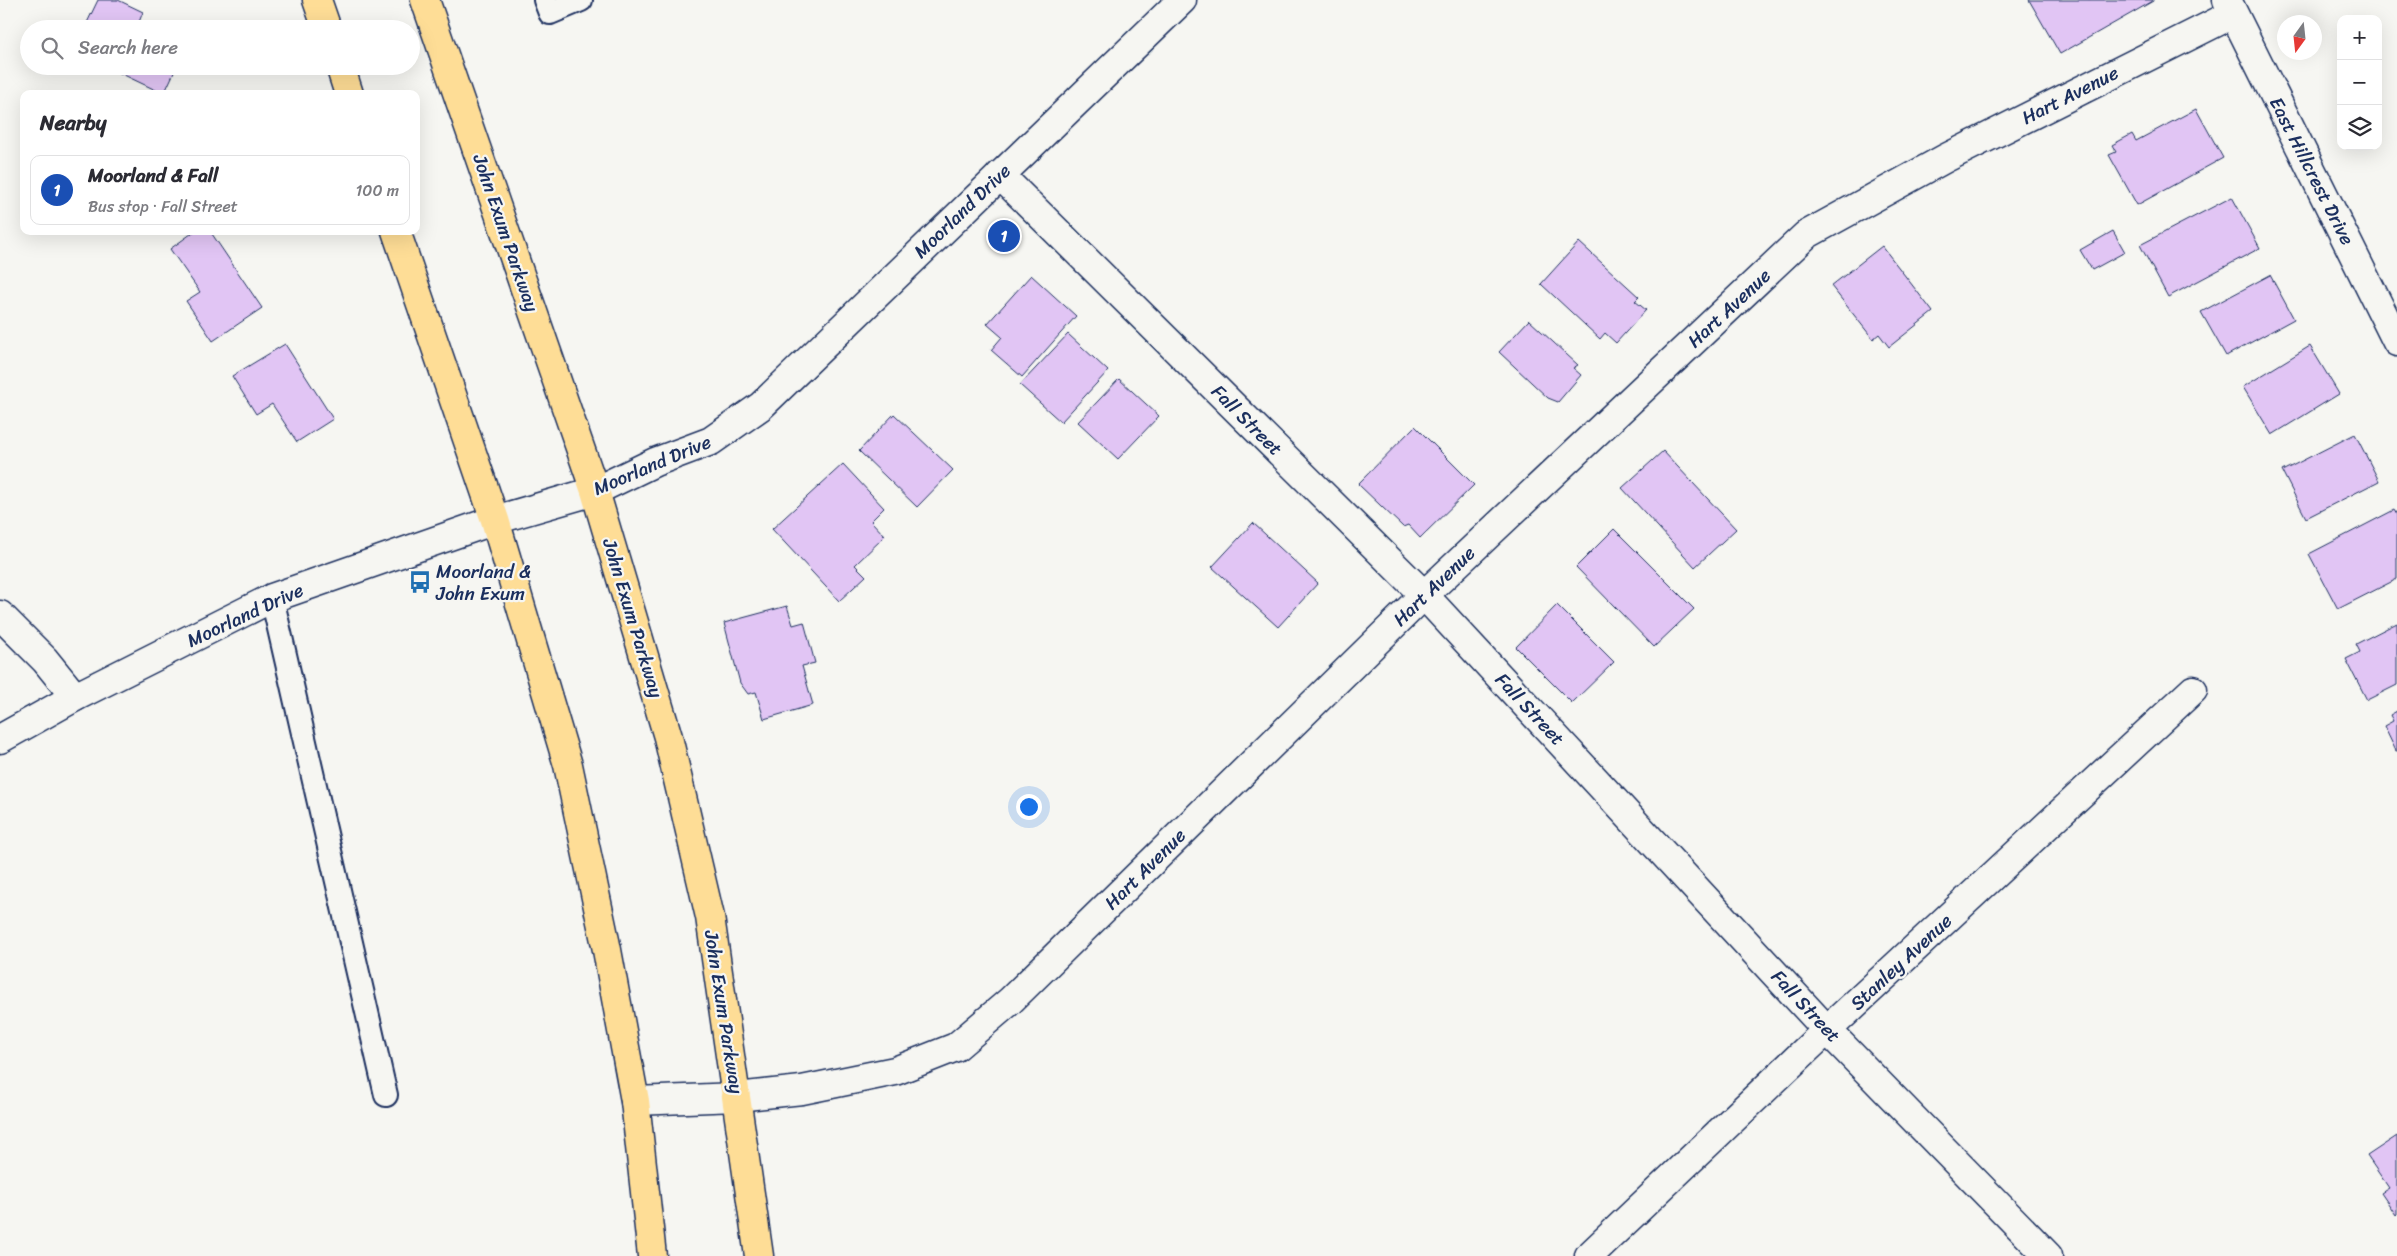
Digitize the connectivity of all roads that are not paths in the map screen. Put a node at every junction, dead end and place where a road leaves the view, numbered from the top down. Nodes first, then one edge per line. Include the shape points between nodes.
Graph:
1 (317, 0) edge
2 (425, 0) edge
3 (545, 0) edge
4 (581, 0) edge
5 (1182, 0) edge
6 (2230, 7) edge
7 (324, 20) edge
8 (343, 75) edge
9 (348, 90) edge
10 (1000, 174) junction
11 (397, 235) edge
12 (2397, 342) edge
13 (595, 491) junction
14 (495, 520) junction
15 (1424, 595) junction
16 (272, 598) junction
17 (0, 615) edge
18 (2193, 690) dead end
19 (74, 697) junction
20 (0, 739) edge
21 (1828, 1030) junction
22 (386, 1095) dead end
23 (737, 1097) junction
24 (635, 1101) junction
25 (652, 1256) edge
26 (759, 1256) edge
27 (1589, 1256) edge
28 (2048, 1256) edge

1 - 7 main road
2 - 13 main road, John Exum Parkway
3 - 4 lane via 550,13
5 - 10 street, Moorland Drive
6 - 12 street, East Hillcrest Drive
6 - 15 street, Hart Avenue via 1806,235
8 - 9 main road
10 - 13 street, Moorland Drive via 761,406 711,442 655,462
10 - 15 street, Fall Street
11 - 14 main road
13 - 14 street, Moorland Drive
13 - 23 main road, John Exum Parkway via 670,746 710,917
14 - 16 street, Moorland Drive
14 - 24 main road via 568,765
15 - 21 street, Fall Street
15 - 23 street, Hart Avenue via 1010,1001 956,1047 895,1071 802,1090
16 - 19 street, Moorland Drive
16 - 22 lane
17 - 19 street via 45,660
18 - 21 street, Stanley Avenue
19 - 20 street, Moorland Drive
21 - 27 street, Stanley Avenue
21 - 28 street, Fall Street
23 - 24 street, Hart Avenue
23 - 26 main road, John Exum Parkway
24 - 25 main road

